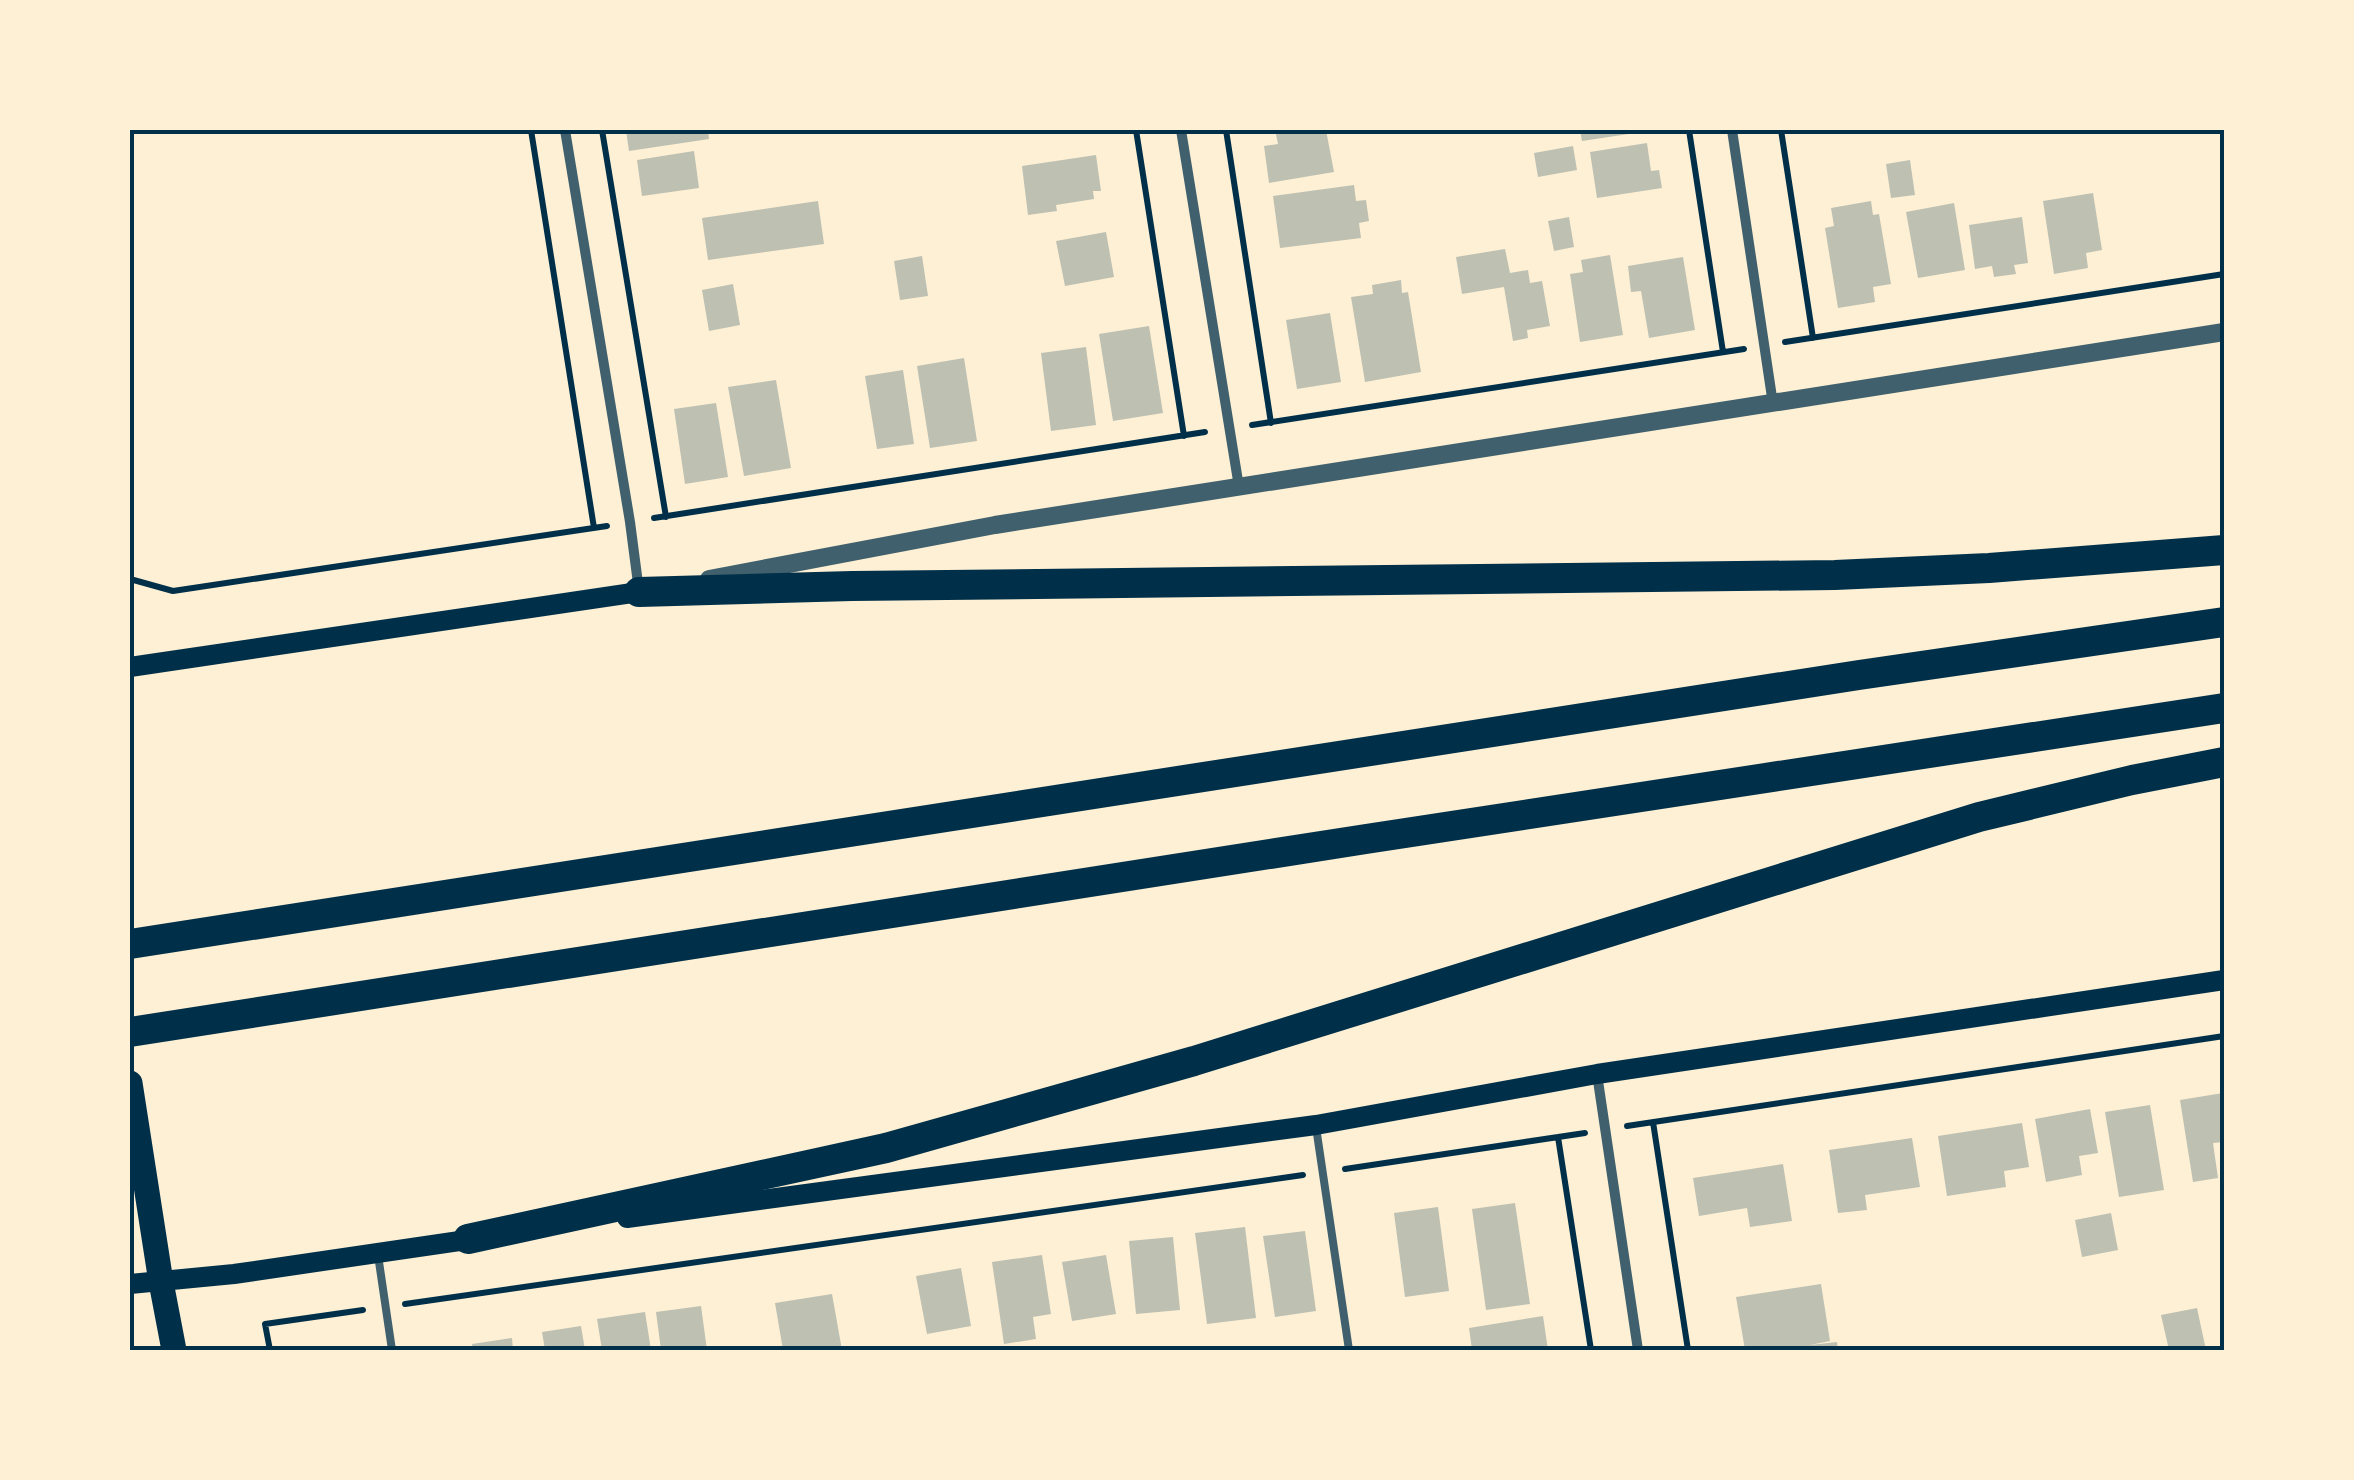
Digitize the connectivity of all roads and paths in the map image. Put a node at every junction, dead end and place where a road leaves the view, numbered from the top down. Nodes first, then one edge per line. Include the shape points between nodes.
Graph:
1 (531, 130) edge
2 (565, 130) edge
3 (602, 130) edge
4 (1136, 130) edge
5 (1181, 130) edge
6 (1226, 130) edge
7 (1689, 130) edge
8 (1732, 130) edge
9 (1781, 130) edge
10 (2224, 274) edge
11 (2224, 332) edge
12 (1813, 338) junction
13 (1764, 345) junction
14 (1723, 352) junction
15 (1774, 405) junction
16 (1271, 423) junction
17 (1230, 428) junction
18 (1184, 436) junction
19 (1239, 487) junction
20 (666, 516) junction
21 (630, 522) junction
22 (594, 528) junction
23 (2224, 550) edge
24 (130, 579) edge
25 (639, 592) junction
26 (2224, 622) edge
27 (130, 667) edge
28 (2224, 708) edge
29 (2224, 762) edge
30 (130, 944) edge
31 (2224, 980) edge
32 (130, 1032) edge
33 (2224, 1036) edge
34 (1596, 1074) junction
35 (130, 1083) edge
36 (1652, 1122) junction
37 (1316, 1125) junction
38 (1604, 1130) junction
39 (1558, 1137) junction
40 (1323, 1172) junction
41 (468, 1239) junction
42 (377, 1251) junction
43 (161, 1282) junction
44 (130, 1284) edge
45 (386, 1307) junction
46 (174, 1350) edge
47 (270, 1350) edge
48 (392, 1350) edge
49 (1349, 1350) edge
50 (1591, 1350) edge
51 (1638, 1350) edge
52 (1688, 1350) edge

1 - 22 path
2 - 21 street
3 - 20 path
4 - 18 path
5 - 17 street
6 - 16 path
7 - 14 path
8 - 13 street
9 - 12 path
10 - 12 path
11 - 15 street
12 - 13 path
13 - 14 path
13 - 15 street
14 - 16 path
15 - 19 street
16 - 17 path
17 - 18 path
17 - 19 street
18 - 20 path
19 - 25 street
20 - 21 path
21 - 22 path
21 - 25 street
22 - 24 path via 173,591
23 - 25 highway via 1835,575
25 - 27 main road
26 - 30 highway
28 - 32 highway
29 - 41 highway via 1979,817 919,1139
31 - 34 main road
33 - 36 path
34 - 37 main road
34 - 38 street
35 - 43 main road
36 - 38 path
36 - 52 path
37 - 40 lane
37 - 41 main road
38 - 39 path
38 - 51 street
39 - 40 path
39 - 50 path
40 - 45 path
40 - 49 lane
41 - 42 main road
42 - 43 main road
42 - 45 lane
43 - 44 main road
43 - 46 main road
45 - 47 path via 266,1324
45 - 48 lane

